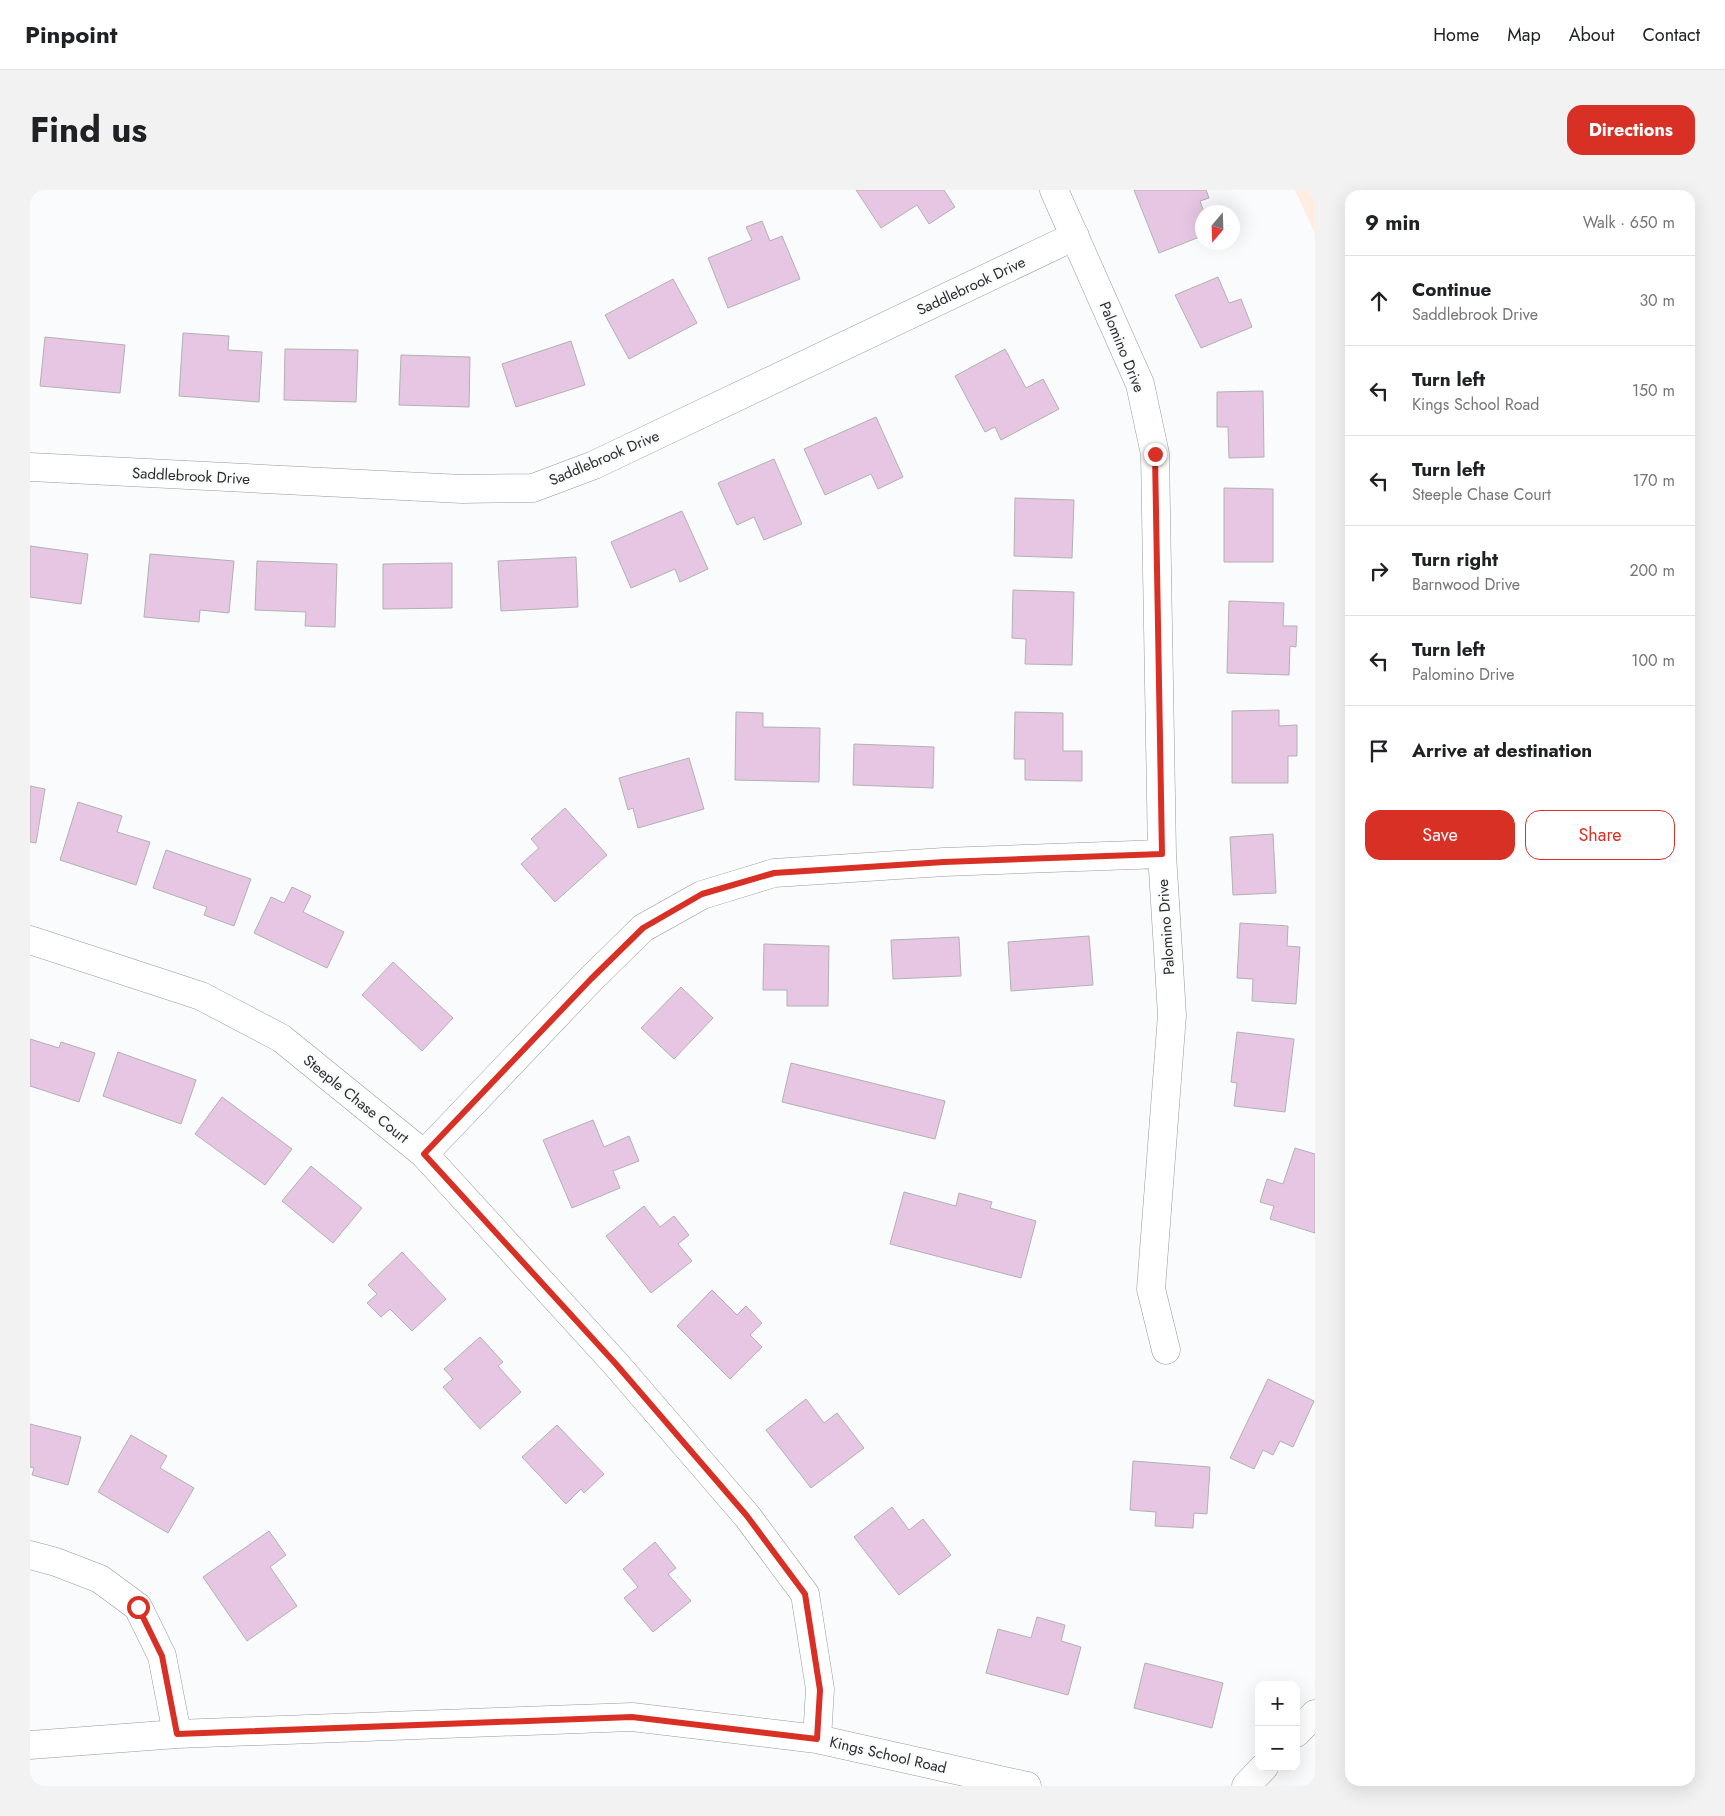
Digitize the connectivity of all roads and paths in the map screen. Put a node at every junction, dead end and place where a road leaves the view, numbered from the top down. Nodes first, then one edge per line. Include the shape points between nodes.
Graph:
1 (1054, 190) edge
2 (1075, 236) junction
3 (30, 467) edge
4 (1162, 854) junction
5 (30, 940) edge
6 (424, 1154) junction
7 (1166, 1350) dead end
8 (30, 1556) edge
9 (1315, 1714) edge
10 (1300, 1729) edge
11 (177, 1734) junction
12 (817, 1739) junction
13 (30, 1745) edge
14 (1260, 1771) edge
15 (1027, 1786) edge
16 (1246, 1786) edge

1 - 2 street, Palomino Drive
2 - 3 street, Saddlebrook Drive via 594,465 533,488 452,489
2 - 4 street, Palomino Drive via 1140,384 1155,454
4 - 6 street via 944,862 774,873 702,894 643,928
4 - 7 street, Palomino Drive via 1172,1015 1151,1289
5 - 6 street, Steeple Chase Court via 201,996 273,1034
6 - 12 street, Steeple Chase Court via 697,1457 747,1516 805,1594 820,1690
8 - 11 street via 100,1579 138,1607 162,1656
9 - 10 street
11 - 12 street, Kings School Road via 632,1717
11 - 13 street, Kings School Road
12 - 15 street, Kings School Road
14 - 16 street

